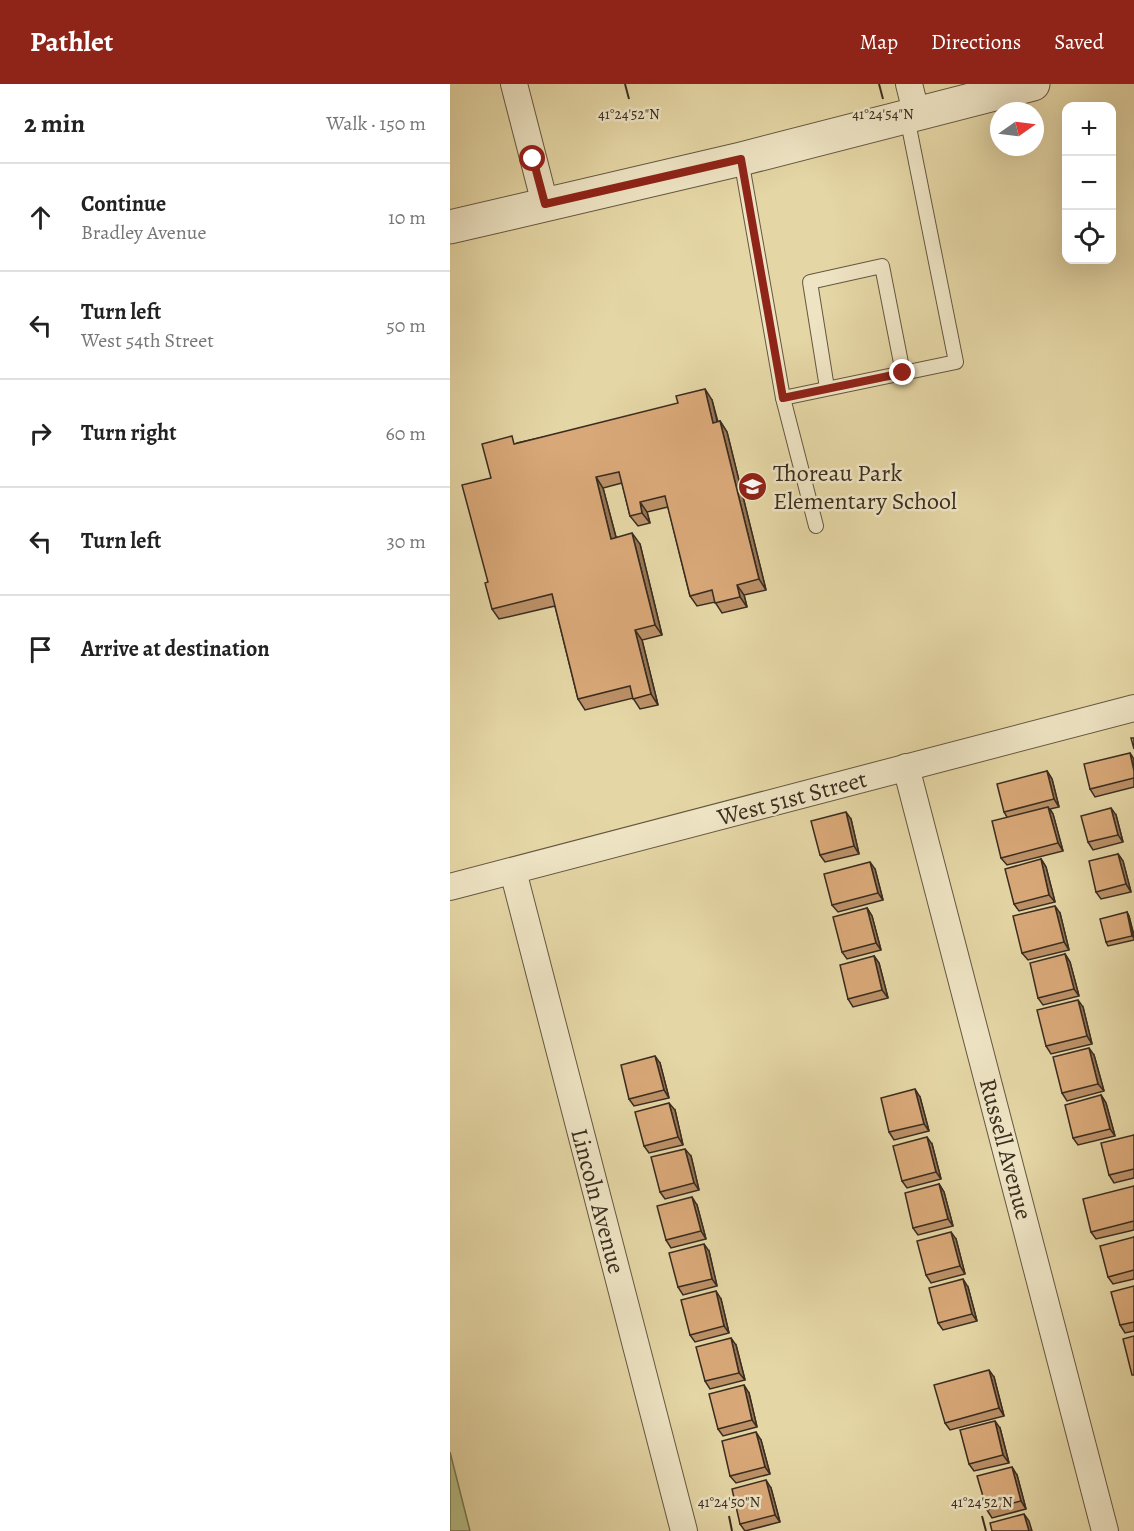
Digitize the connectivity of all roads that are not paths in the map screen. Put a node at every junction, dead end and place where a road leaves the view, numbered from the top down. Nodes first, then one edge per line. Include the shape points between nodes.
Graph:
1 (514, 84) edge
2 (1033, 84) edge
3 (910, 104) edge
4 (741, 159) junction
5 (545, 204) junction
6 (450, 227) edge
7 (903, 373) junction
8 (827, 388) junction
9 (783, 398) junction
10 (816, 526) dead end
11 (1134, 708) edge
12 (906, 767) junction
13 (513, 871) junction
14 (450, 887) edge
15 (684, 1531) edge
16 (1105, 1531) edge

1 - 5 street
2 - 3 street
3 - 4 street
3 - 7 lane via 956,362
4 - 5 street
4 - 9 lane
5 - 6 street
7 - 8 lane
7 - 8 lane via 882,266 810,282
8 - 9 lane
9 - 10 lane
11 - 12 street, West 51st Street
12 - 13 street, West 51st Street
12 - 16 street, Russell Avenue
13 - 14 street, West 51st Street
13 - 15 street, Lincoln Avenue

